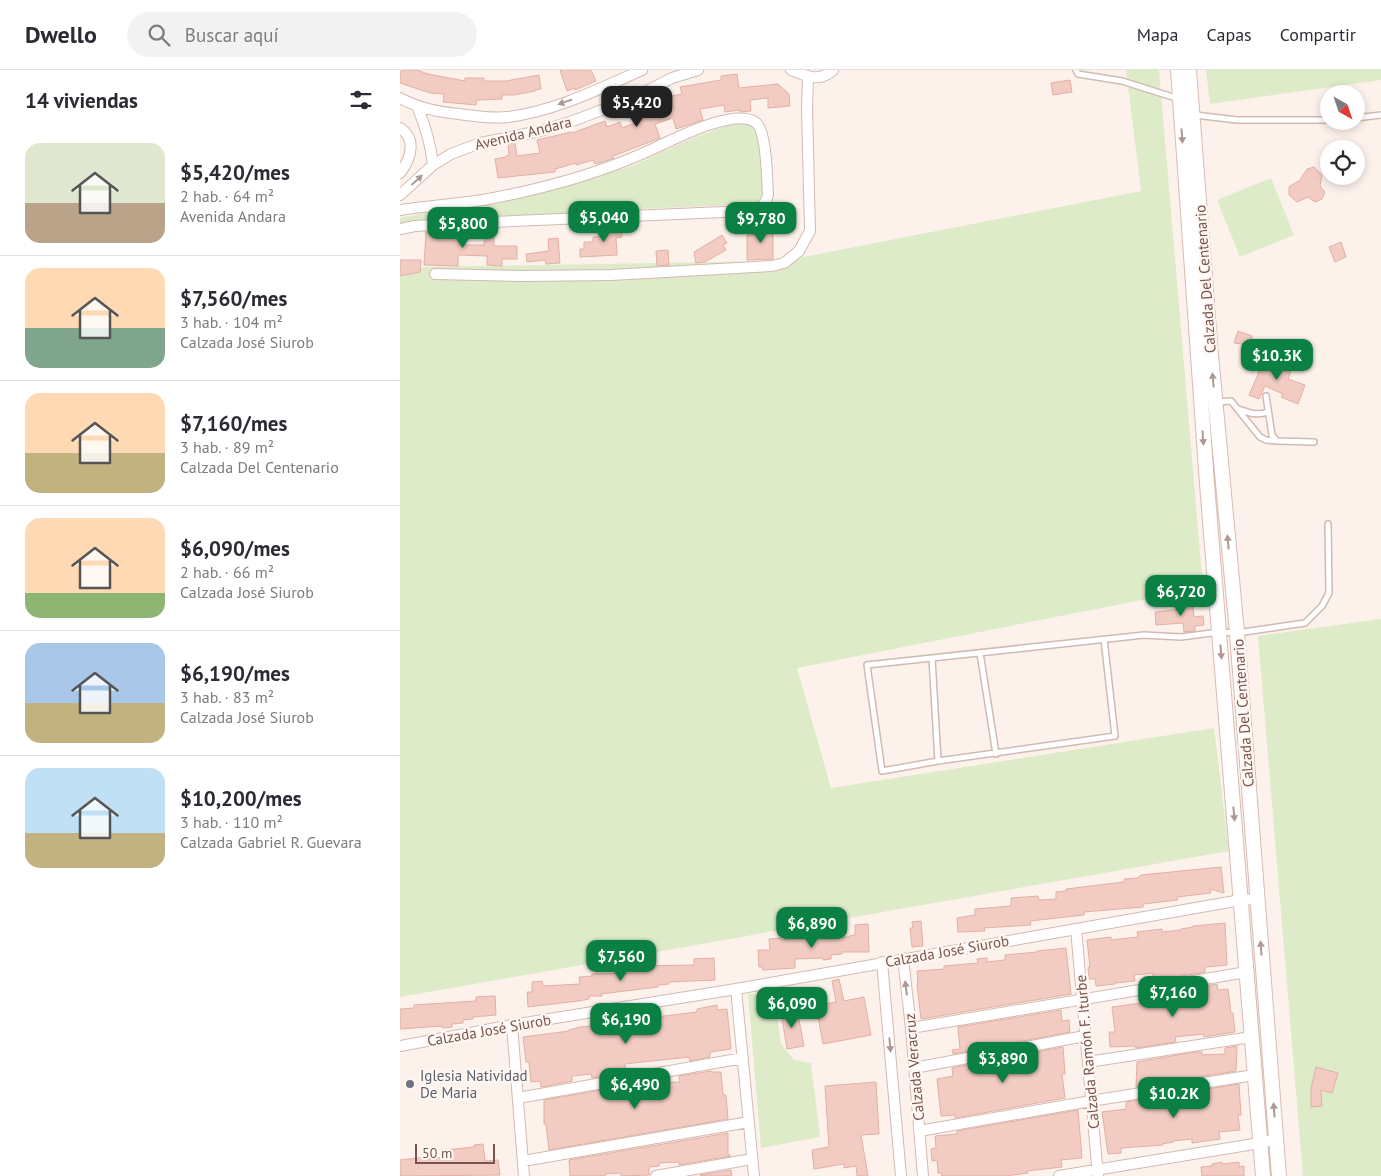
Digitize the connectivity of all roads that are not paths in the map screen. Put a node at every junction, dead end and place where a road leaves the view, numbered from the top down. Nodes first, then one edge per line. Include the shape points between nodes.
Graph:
1 (642, 70) edge
2 (698, 70) edge
3 (793, 70) edge
4 (833, 70) edge
5 (1076, 70) edge
6 (1178, 70) edge
7 (1190, 70) edge
8 (671, 74) edge
9 (808, 77) junction
10 (400, 98) edge
11 (1186, 99) junction
12 (417, 106) junction
13 (1187, 114) junction
14 (1381, 114) edge
15 (1365, 117) edge
16 (1320, 120) edge
17 (400, 128) edge
18 (433, 165) junction
19 (400, 173) edge
20 (400, 195) edge
21 (400, 210) edge
22 (400, 229) edge
23 (435, 274) dead end
24 (1266, 396) dead end
25 (1215, 402) junction
26 (1237, 408) junction
27 (1268, 412) junction
28 (1277, 441) junction
29 (1314, 442) dead end
30 (1328, 524) dead end
31 (1219, 632) junction
32 (1237, 633) junction
33 (1104, 639) junction
34 (980, 652) junction
35 (932, 658) junction
36 (996, 754) junction
37 (938, 761) junction
38 (1257, 898) junction
39 (1242, 900) junction
40 (1076, 929) junction
41 (903, 958) junction
42 (882, 962) junction
43 (1247, 972) junction
44 (736, 989) junction
45 (1082, 1000) junction
46 (512, 1025) junction
47 (911, 1028) junction
48 (1085, 1036) junction
49 (1251, 1037) junction
50 (400, 1046) edge
51 (743, 1058) junction
52 (1088, 1062) junction
53 (914, 1068) junction
54 (1254, 1075) junction
55 (518, 1098) junction
56 (1091, 1101) junction
57 (749, 1122) junction
58 (920, 1131) junction
59 (1276, 1138) junction
60 (1260, 1143) junction
61 (752, 1159) junction
62 (523, 1161) junction
63 (1098, 1173) edge
64 (524, 1176) edge
65 (656, 1176) edge
66 (754, 1176) edge
67 (901, 1176) edge
68 (923, 1176) edge
69 (1059, 1176) edge
70 (1263, 1176) edge
71 (1279, 1176) edge

1 -> 12 street, Avenida Andara via 569,101 508,117 480,117
2 - 8 street, Avenida Andara
3 - 9 street
4 - 9 street via 818,77
5 - 11 lane via 1078,74
6 - 11 main road, Calzada Del Centenario
7 - 11 main road, Calzada Del Centenario
8 - 18 street, Avenida Andara via 631,99 593,114 480,143
9 - 23 street via 810,231 799,252 784,263 611,275
10 - 12 street, Avenida Andara
11 - 13 main road, Calzada Del Centenario
12 - 18 street
13 - 16 lane via 1237,120
25 -> 13 main road, Calzada Del Centenario
13 -> 31 main road, Calzada Del Centenario via 1206,484
14 - 15 lane
17 - 19 street via 411,142 410,154
20 -> 18 street, Avenida Andara
21 - 22 street via 482,200 575,178 724,120 746,117 757,123 762,132 768,195 762,208
24 - 27 lane
25 - 26 lane via 1231,401
32 -> 25 main road, Calzada Del Centenario
26 - 27 lane via 1254,415
26 - 28 lane via 1260,437
27 - 28 lane via 1272,435
28 - 29 lane
30 - 32 lane via 1330,586 1322,606 1305,623
31 - 32 lane
31 - 33 lane via 1181,637 1144,635
31 -> 39 main road, Calzada Del Centenario
32 - 38 main road, Calzada Del Centenario
33 - 34 lane
33 - 36 lane via 1115,736
34 - 35 lane
34 - 36 lane
35 - 37 lane
35 - 37 lane via 867,665 882,771
36 - 37 lane
38 - 39 street, Calzada José Siurob
59 -> 38 main road, Calzada Del Centenario
39 - 40 street, Calzada José Siurob
39 - 43 main road, Calzada Del Centenario
40 - 41 street, Calzada José Siurob
40 - 45 street, Calzada Ramón F. Iturbe
41 - 42 street, Calzada José Siurob
47 -> 41 street, Calzada Veracruz
42 - 44 street, Calzada José Siurob
42 -> 67 street, Calzada Veracruz
43 - 45 street
43 - 49 main road, Calzada Del Centenario
44 - 46 street, Calzada José Siurob
44 - 51 street
45 - 47 street
45 - 48 street, Calzada Ramón F. Iturbe
46 - 50 street, Calzada José Siurob
46 - 55 street
47 - 53 street, Calzada Veracruz
48 - 52 street, Calzada Ramón F. Iturbe
48 - 53 street
49 - 52 street
49 - 54 main road, Calzada Del Centenario
51 - 55 street
51 - 57 street
52 - 56 street, Calzada Ramón F. Iturbe
53 - 58 street, Calzada Veracruz
54 - 56 street
54 - 60 main road, Calzada Del Centenario
55 - 62 street
56 - 58 street
56 - 63 street, Calzada Ramón F. Iturbe
57 - 61 street
57 - 62 street
58 - 68 street, Calzada Veracruz
59 - 60 street
59 - 71 main road, Calzada Del Centenario
60 - 63 street
60 - 70 main road, Calzada Del Centenario
61 - 65 street
61 - 66 street
62 - 64 street
63 - 69 street

